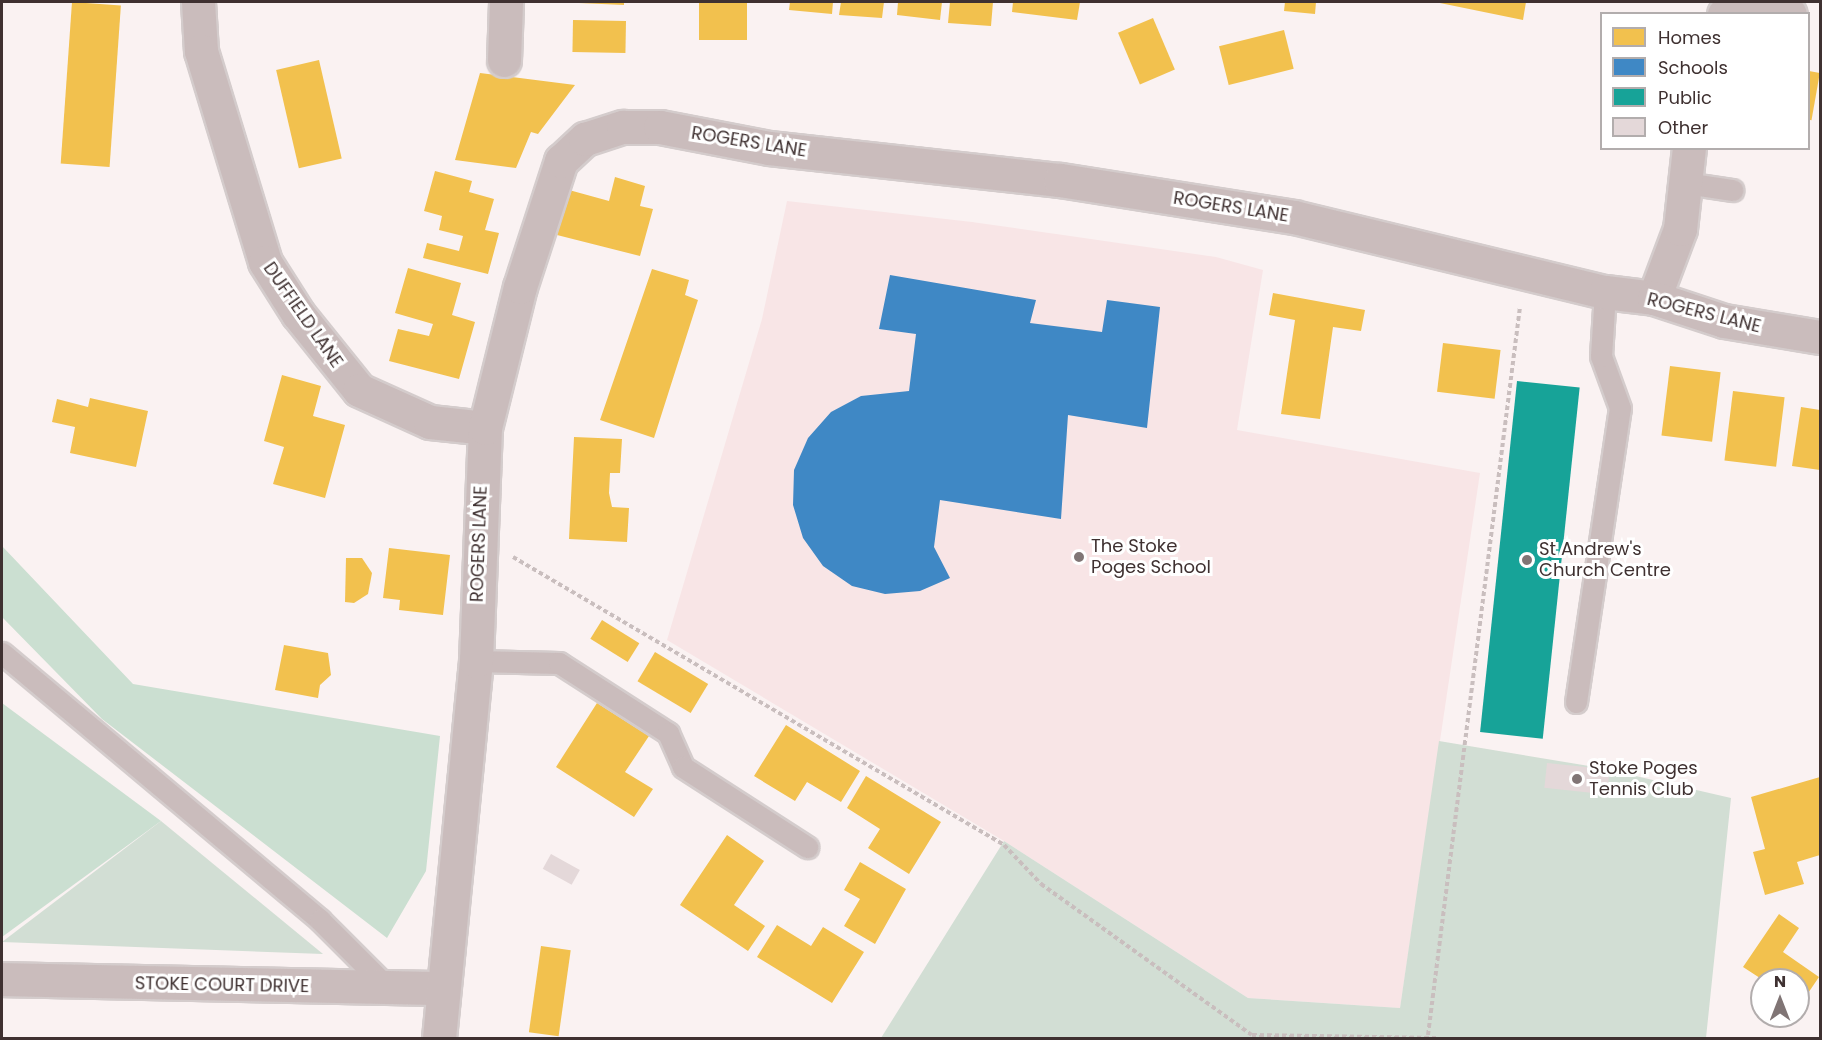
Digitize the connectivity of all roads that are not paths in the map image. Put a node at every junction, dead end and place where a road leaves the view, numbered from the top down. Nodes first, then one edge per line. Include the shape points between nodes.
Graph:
1 (198, 2) edge
2 (506, 2) edge
3 (1727, 12) edge
4 (1763, 12) edge
5 (504, 60) dead end
6 (1689, 150) edge
7 (1685, 183) junction
8 (1732, 190) dead end
9 (1605, 292) junction
10 (1654, 298) junction
11 (1821, 338) edge
12 (485, 428) junction
13 (2, 653) edge
14 (476, 661) junction
15 (1576, 702) dead end
16 (807, 847) dead end
17 (2, 979) edge
18 (443, 988) junction
19 (389, 989) junction
20 (439, 1038) edge

1 - 12 street, DUFFIELD LANE via 201,51 265,262 298,314 359,390 430,422
2 - 5 street
3 - 4 street
6 - 7 street
7 - 8 lane
7 - 10 street via 1680,229
9 - 10 street, ROGERS LANE
9 - 12 street, ROGERS LANE via 1294,218 1060,180 769,148 660,127 623,127 585,139 561,161 520,287
9 - 15 lane via 1602,356 1620,408
10 - 11 street, ROGERS LANE via 1724,321
12 - 14 street, ROGERS LANE via 476,563
13 - 19 lane via 320,921
14 - 16 lane via 559,663 668,733 683,767
14 - 18 street, ROGERS LANE
17 - 19 street, STOKE COURT DRIVE
18 - 19 street, STOKE COURT DRIVE
18 - 20 street, ROGERS LANE

